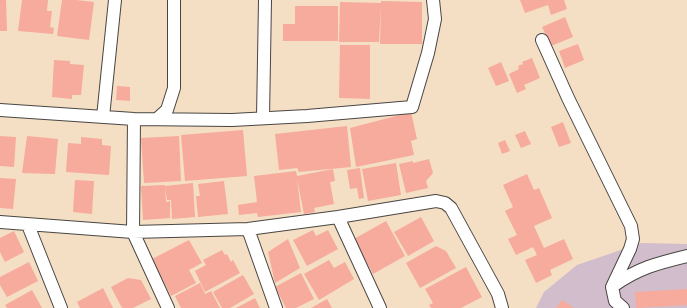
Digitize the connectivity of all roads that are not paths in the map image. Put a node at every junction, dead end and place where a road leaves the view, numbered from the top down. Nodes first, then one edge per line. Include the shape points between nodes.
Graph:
1 (114, 0) edge
2 (174, 0) edge
3 (265, 0) edge
4 (433, 0) edge
5 (542, 40) dead end
6 (0, 110) edge
7 (103, 117) junction
8 (263, 118) junction
9 (134, 119) junction
10 (157, 119) junction
11 (338, 217) junction
12 (0, 222) edge
13 (28, 225) junction
14 (248, 229) junction
15 (133, 232) junction
16 (687, 256) edge
17 (612, 287) junction
18 (61, 308) edge
19 (168, 308) edge
20 (276, 308) edge
21 (380, 308) edge
22 (502, 308) edge
23 (624, 308) edge

1 - 7 street
2 - 10 street via 174,88 167,110
3 - 8 street
4 - 8 street via 435,19 412,107
5 - 17 street via 631,226 633,239 630,249
6 - 7 street
7 - 9 street
8 - 10 street
9 - 10 street
9 - 15 street
11 - 14 street
11 - 21 street
11 - 22 street via 436,201 445,203 498,294
12 - 13 street
13 - 15 street
13 - 18 street
14 - 15 street
14 - 20 street
15 - 19 street
16 - 17 street via 654,264
17 - 23 street via 615,301

